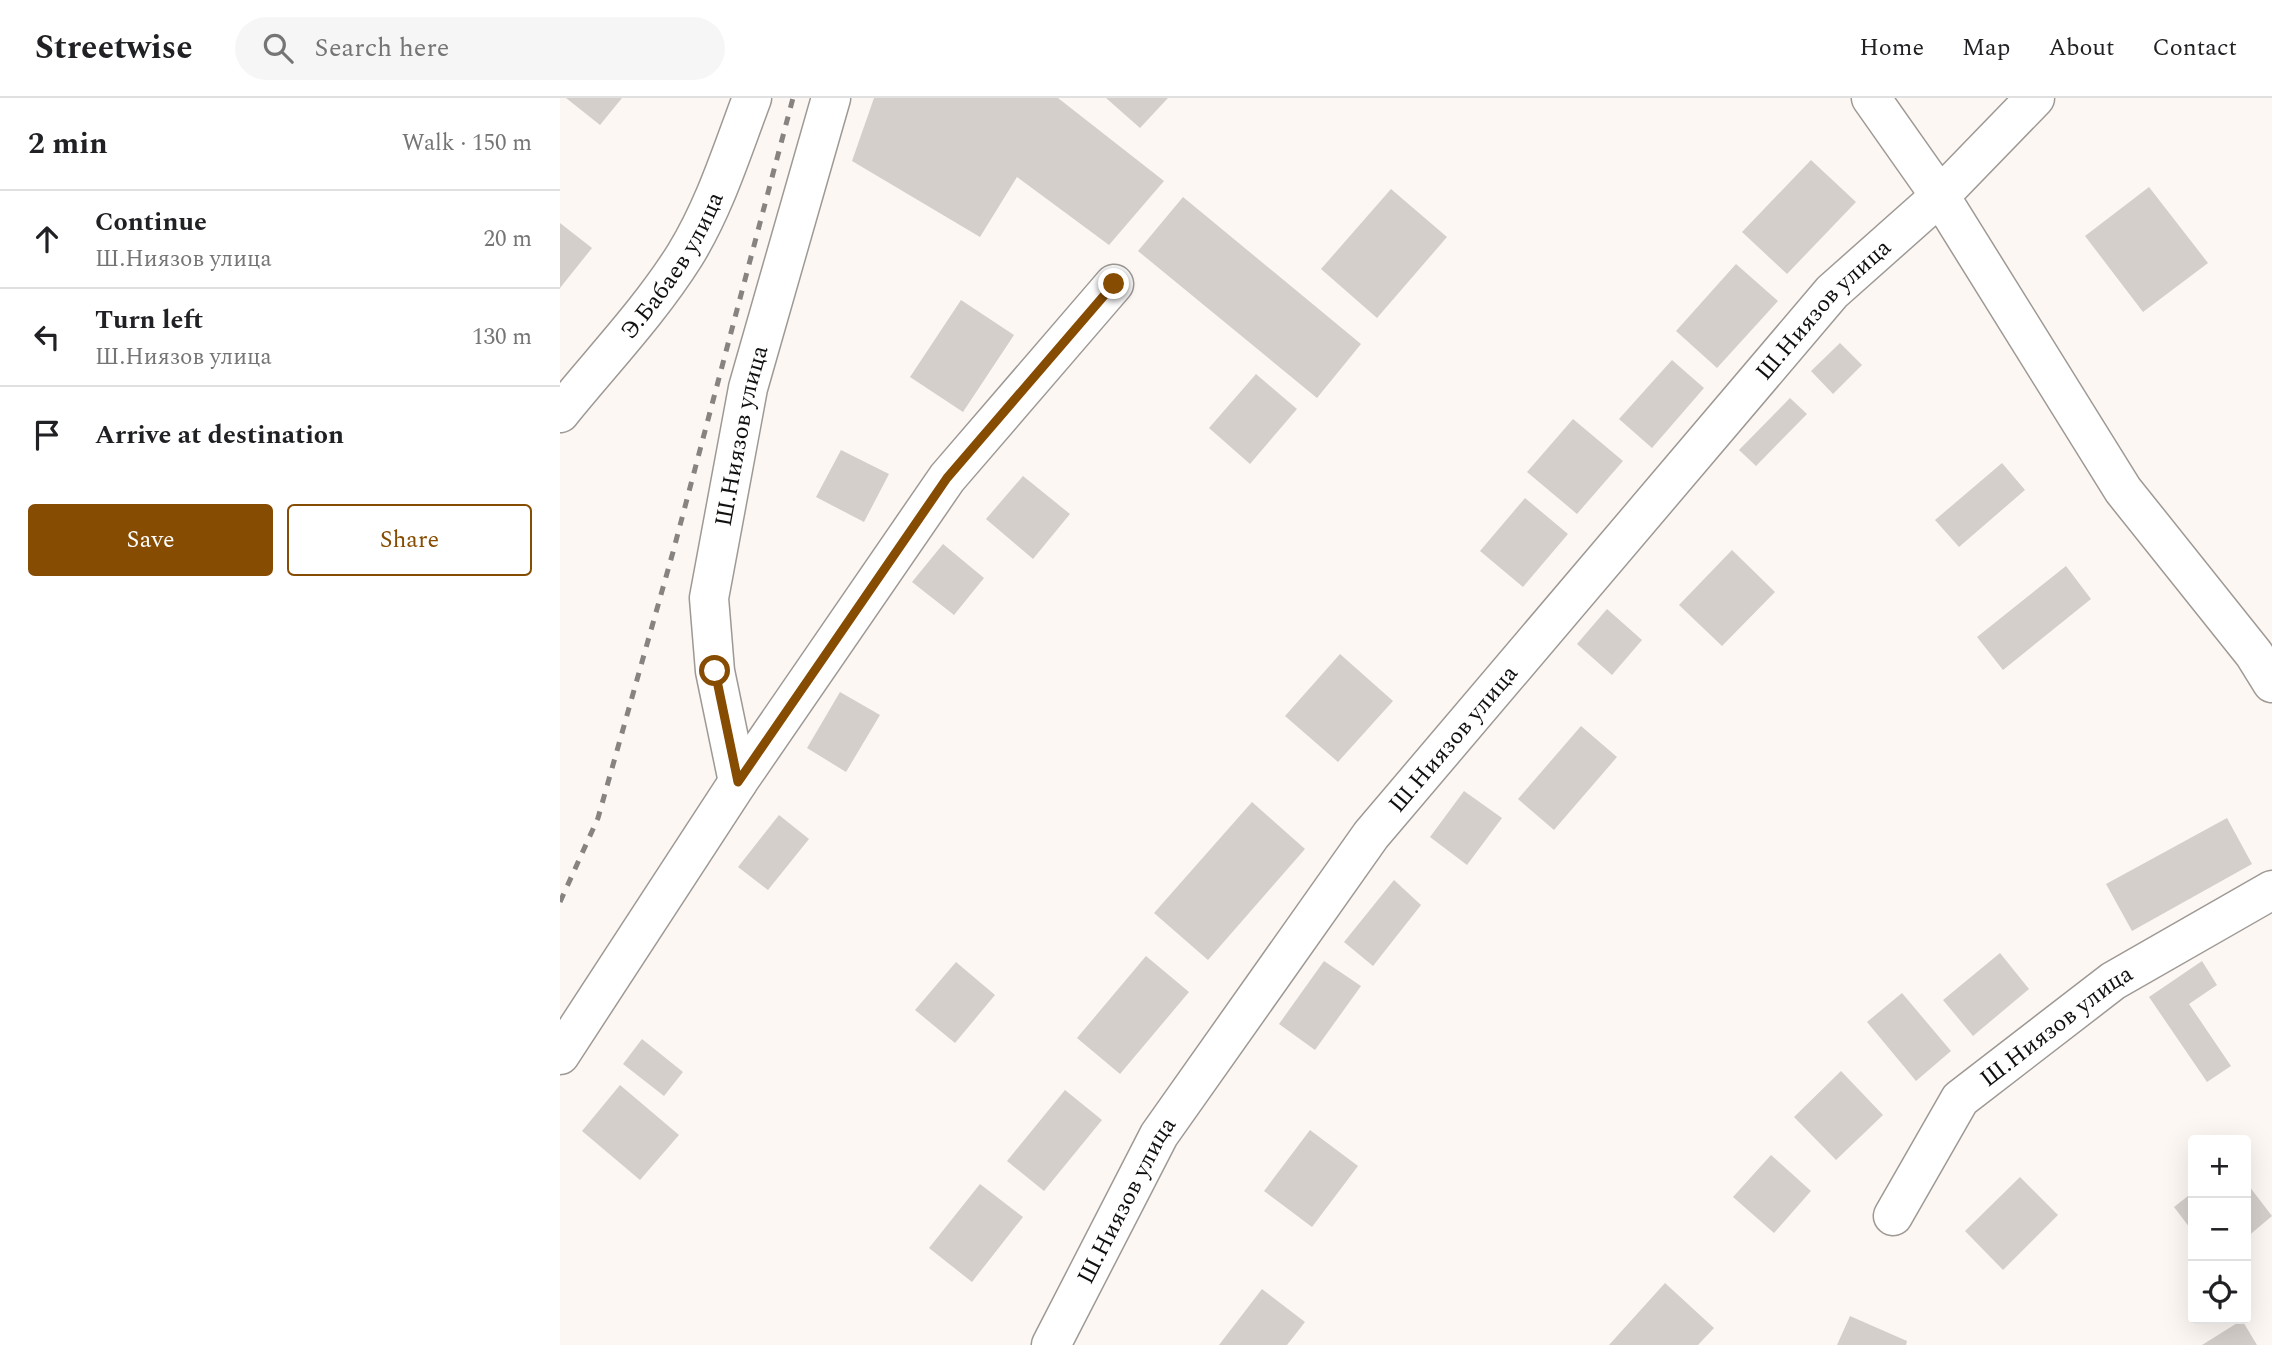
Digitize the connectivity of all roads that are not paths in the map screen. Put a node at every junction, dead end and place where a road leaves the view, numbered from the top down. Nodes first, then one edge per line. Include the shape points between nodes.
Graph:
1 (752, 98) edge
2 (831, 98) edge
3 (1871, 98) edge
4 (2035, 98) edge
5 (1940, 196) junction
6 (1114, 284) dead end
7 (560, 413) edge
8 (2272, 683) edge
9 (738, 782) junction
10 (2272, 890) edge
11 (560, 1055) edge
12 (1892, 1216) dead end
13 (1051, 1345) edge

1 - 7 street, Э.Бабаев улица via 712,205 685,254
2 - 9 street, Ш.Ниязов улица via 748,388 709,598 715,671
3 - 5 street
4 - 5 street, Ш.Ниязов улица
5 - 8 street via 2123,490
5 - 13 street, Ш.Ниязов улица via 1832,292 1371,835 1159,1135
6 - 9 street via 947,478
9 - 11 street
10 - 12 street, Ш.Ниязов улица via 2113,981 1960,1099

